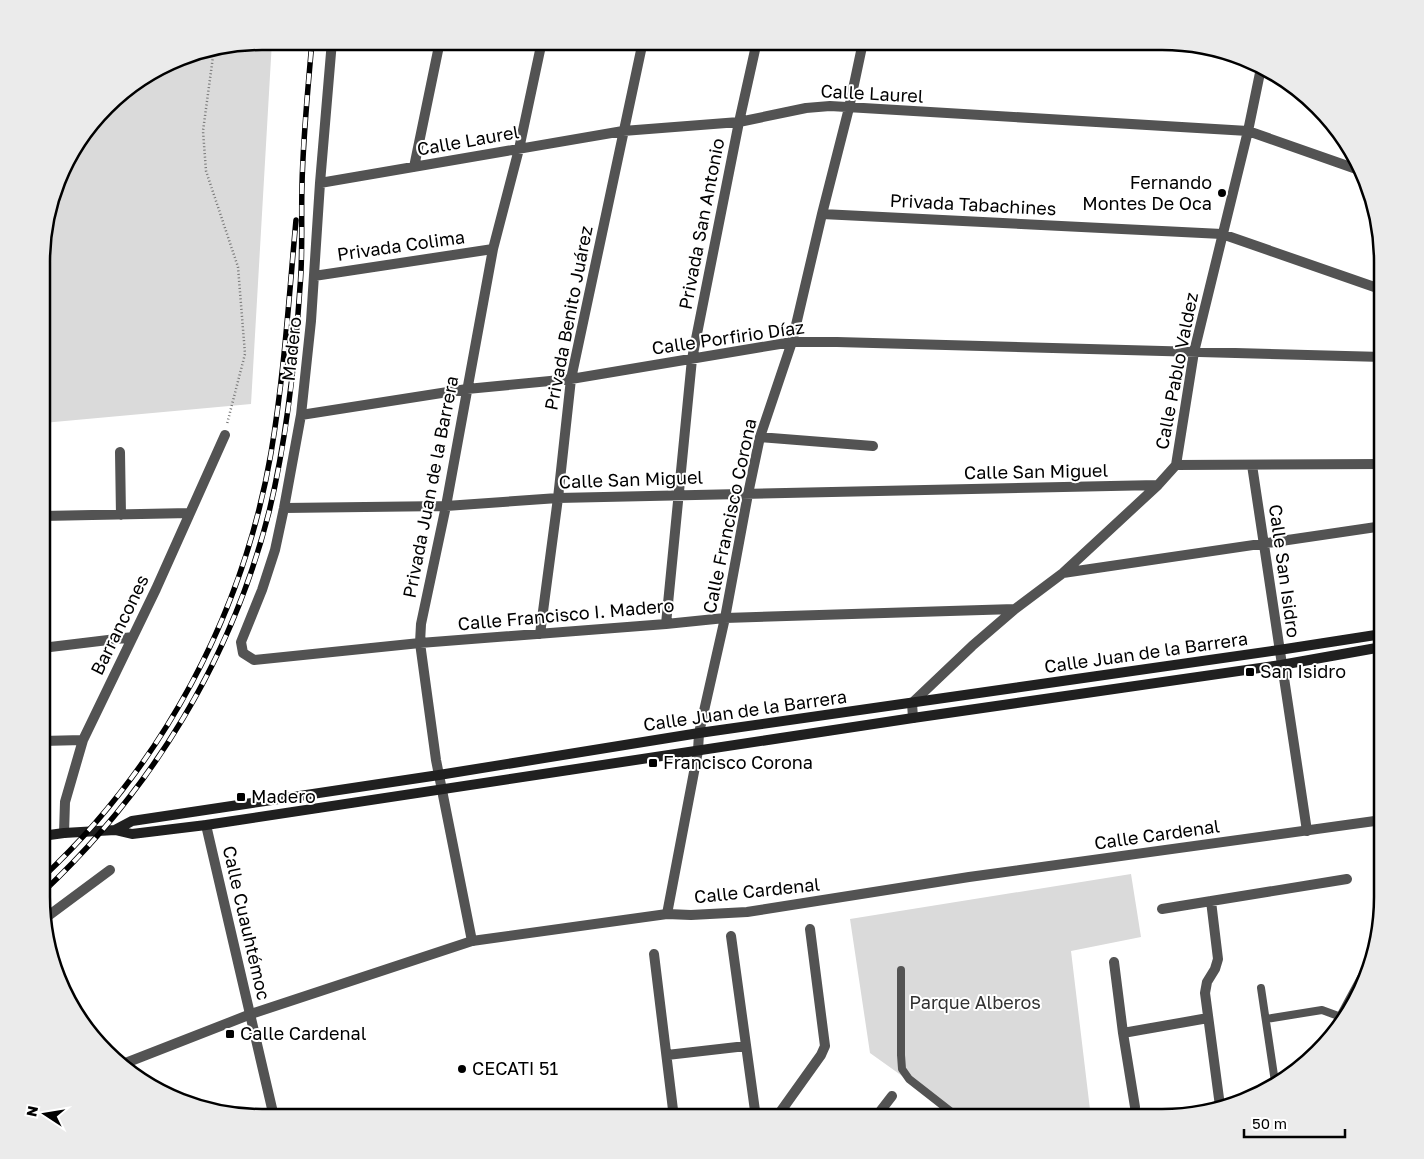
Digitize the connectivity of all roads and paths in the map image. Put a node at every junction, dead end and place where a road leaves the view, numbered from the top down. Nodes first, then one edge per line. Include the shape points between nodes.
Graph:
1 (331, 50) edge
2 (438, 50) edge
3 (540, 50) edge
4 (641, 50) edge
5 (755, 50) edge
6 (861, 50) edge
7 (213, 56) edge
8 (1260, 74) edge
9 (849, 108) junction
10 (738, 122) junction
11 (623, 130) junction
12 (1248, 132) junction
13 (519, 148) junction
14 (414, 167) junction
15 (1352, 167) edge
16 (320, 183) junction
17 (822, 214) junction
18 (1222, 234) junction
19 (493, 249) junction
20 (314, 276) junction
21 (1374, 287) edge
22 (792, 342) junction
23 (1194, 352) junction
24 (1374, 357) edge
25 (692, 359) junction
26 (571, 379) junction
27 (468, 389) junction
28 (301, 416) junction
29 (225, 435) joint
30 (760, 437) junction
31 (873, 446) dead end
32 (120, 452) dead end
33 (1374, 464) edge
34 (1176, 465) junction
35 (1252, 465) junction
36 (1158, 486) junction
37 (748, 494) junction
38 (678, 495) junction
39 (558, 498) junction
40 (446, 506) junction
41 (284, 508) junction
42 (190, 513) junction
43 (121, 515) junction
44 (50, 516) edge
45 (1374, 527) edge
46 (1263, 544) junction
47 (1064, 573) junction
48 (1015, 609) junction
49 (725, 618) junction
50 (666, 624) junction
51 (540, 634) junction
52 (1374, 635) edge
53 (133, 637) junction
54 (420, 643) junction
55 (50, 647) edge
56 (1374, 648) edge
57 (1279, 650) junction
58 (243, 653) joint
59 (1281, 664) junction
60 (912, 703) junction
61 (913, 718) junction
62 (699, 733) junction
63 (83, 740) junction
64 (50, 741) edge
65 (698, 751) junction
66 (439, 775) junction
67 (442, 788) junction
68 (1374, 821) edge
69 (206, 825) junction
70 (115, 830) junction
71 (1306, 830) junction
72 (64, 833) junction
73 (50, 835) edge
74 (110, 870) dead end
75 (1347, 879) dead end
76 (1211, 901) junction
77 (1162, 908) dead end
78 (50, 914) edge
79 (667, 914) junction
80 (810, 929) dead end
81 (732, 936) dead end
82 (472, 941) junction
83 (654, 954) dead end
84 (1114, 962) dead end
85 (901, 970) dead end
86 (1261, 988) dead end
87 (251, 1014) junction
88 (1337, 1016) edge
89 (1208, 1018) junction
90 (1266, 1019) junction
91 (1123, 1033) junction
92 (746, 1046) junction
93 (667, 1055) junction
94 (129, 1062) edge
95 (1274, 1077) edge
96 (892, 1096) dead end
97 (1219, 1101) edge
98 (1134, 1107) dead end
99 (272, 1109) edge
100 (673, 1109) edge
101 (755, 1109) edge
102 (782, 1109) edge
103 (882, 1109) edge
104 (947, 1109) edge

1 - 16 street, Madero
2 - 14 street
3 - 13 street, Privada Juan de la Barrera
4 - 11 street, Privada Benito Juárez
5 - 10 street, Privada San Antonio
6 - 9 street, Calle Francisco Corona
7 - 29 path via 203,131 206,171 238,267 245,354
8 - 12 street, Calle Pablo Valdez
9 - 10 street, Calle Laurel via 806,108
9 - 12 street, Calle Laurel
9 - 17 street, Calle Francisco Corona
10 - 11 street, Calle Laurel
10 - 25 street, Privada San Antonio
11 - 13 street, Calle Laurel
11 - 26 street, Privada Benito Juárez
12 - 15 street, Calle Laurel
12 - 18 street, Calle Pablo Valdez
13 - 14 street, Calle Laurel
13 - 19 street, Privada Juan de la Barrera
14 - 16 street, Calle Laurel
16 - 20 street, Madero
17 - 18 street, Privada Tabachines
17 - 22 street, Calle Francisco Corona
18 - 21 street, Privada Tabachines
18 - 23 street, Calle Pablo Valdez
19 - 20 street, Privada Colima
19 - 27 street, Privada Juan de la Barrera
20 - 28 street, Madero
22 - 23 street, Calle Porfirio Díaz
22 - 25 street, Calle Porfirio Díaz
22 - 30 street, Calle Francisco Corona
23 - 24 street, Calle Porfirio Díaz
23 - 34 street, Calle Pablo Valdez
25 - 26 street, Calle Porfirio Díaz
25 - 38 street, Privada San Antonio
26 - 27 street, Calle Porfirio Díaz
26 - 39 street, Privada Benito Juárez
27 - 28 street, Calle Porfirio Díaz
27 - 40 street, Privada Juan de la Barrera
28 - 41 street, Madero
29 - 42 street, Barrancones
30 - 31 street
30 - 37 street, Calle Francisco Corona
32 - 43 street
33 - 35 street
34 - 35 street
34 - 36 street, Calle Pablo Valdez
35 - 46 street, Calle San Isidro
36 - 37 street, Calle San Miguel
36 - 47 street, Calle Pablo Valdez
37 - 38 street, Calle San Miguel
37 - 49 street, Calle Francisco Corona
38 - 39 street, Calle San Miguel
38 - 50 street, Privada San Antonio
39 - 40 street, Calle San Miguel
39 - 51 street, Privada Benito Juárez
40 - 41 street, Calle San Miguel
40 - 54 street, Privada Juan de la Barrera via 422,614
41 - 58 street, Madero via 275,550 241,642
42 - 43 street
42 - 53 street, Barrancones
43 - 44 street
45 - 46 street
46 - 47 street
46 - 57 street, Calle San Isidro
47 - 48 street, Calle Pablo Valdez
48 - 49 street, Calle Francisco I. Madero
48 - 60 street, Calle Pablo Valdez
49 - 50 street, Calle Francisco I. Madero
49 - 62 street, Calle Francisco Corona
50 - 51 street, Calle Francisco I. Madero
51 - 54 street, Calle Francisco I. Madero
52 - 57 main road, Calle Juan de la Barrera
53 - 55 street
53 - 63 street, Barrancones
54 - 58 street, Calle Francisco I. Madero via 254,660
54 - 66 street, Privada Juan de la Barrera
56 - 59 main road, Calle Juan de la Barrera
57 - 59 street, Calle San Isidro
57 - 60 main road, Calle Juan de la Barrera
59 - 61 main road, Calle Juan de la Barrera
59 - 71 street, Calle San Isidro
60 - 61 street
60 - 62 main road, Calle Juan de la Barrera
61 - 65 main road, Calle Juan de la Barrera
62 - 65 street, Calle Francisco Corona
62 - 66 main road, Calle Juan de la Barrera
63 - 64 street
63 - 72 street, Barrancones via 66,802
65 - 67 main road, Calle Juan de la Barrera
65 - 79 street, Calle Francisco Corona
66 - 67 street, Privada Juan de la Barrera
66 - 70 main road, Calle Juan de la Barrera via 132,821
67 - 69 main road, Calle Juan de la Barrera
67 - 82 street, Privada Juan de la Barrera
68 - 71 street, Calle Cardenal
69 - 70 main road, Calle Juan de la Barrera via 132,834
69 - 87 street, Calle Cuauhtémoc
70 - 72 main road, Calle Juan de la Barrera
71 - 79 street, Calle Cardenal via 746,912
72 - 73 main road, Calle Juan de la Barrera
74 - 78 street
75 - 76 street
76 - 77 street
76 - 89 street via 1218,959 1205,993
79 - 82 street, Calle Cardenal
80 - 102 street via 826,1046
81 - 92 street
82 - 87 street, Calle Cardenal
83 - 93 street
84 - 91 street
85 - 104 lane via 902,1070
86 - 90 lane
87 - 94 street, Calle Cardenal
87 - 99 street, Calle Cuauhtémoc
88 - 90 lane via 1322,1010
89 - 91 street
89 - 97 street
90 - 95 lane
91 - 98 street
92 - 93 street
92 - 101 street
93 - 100 street
96 - 103 street

